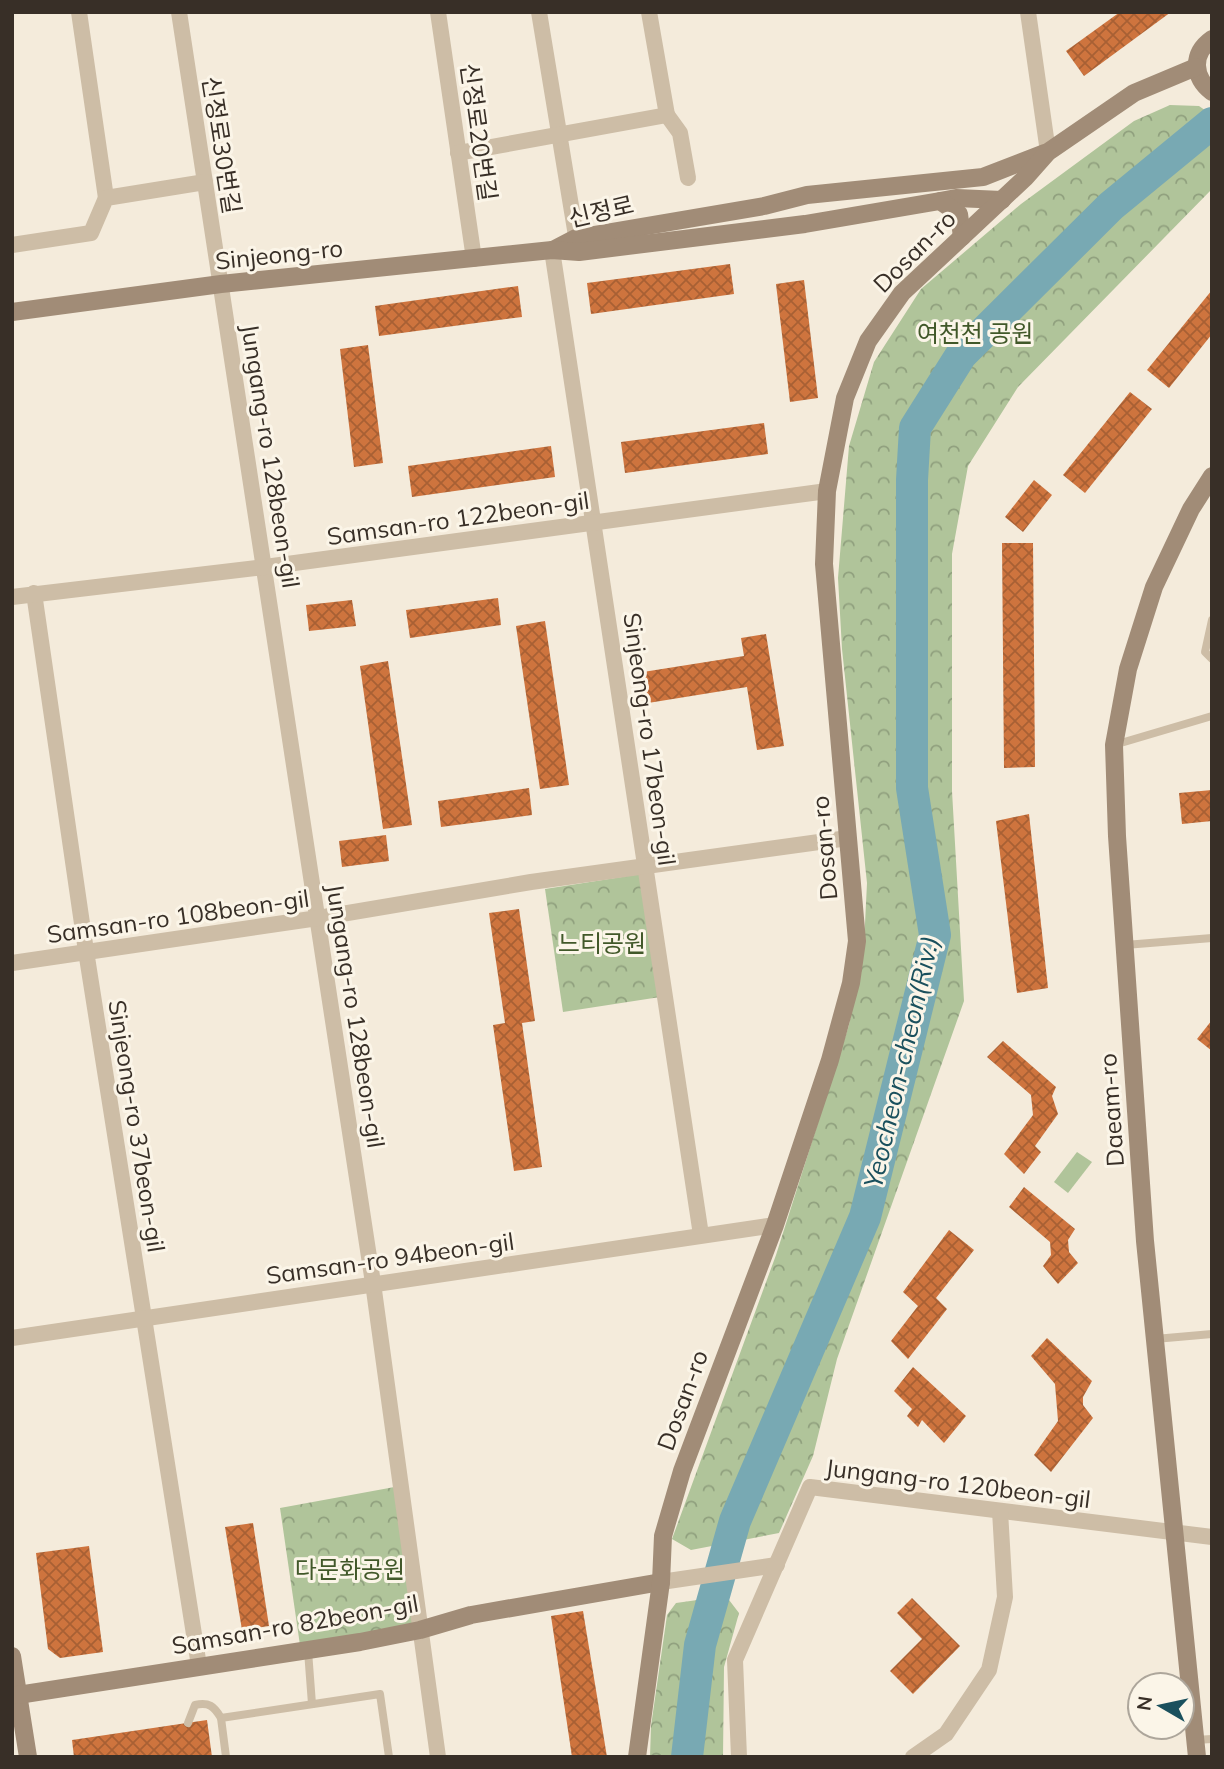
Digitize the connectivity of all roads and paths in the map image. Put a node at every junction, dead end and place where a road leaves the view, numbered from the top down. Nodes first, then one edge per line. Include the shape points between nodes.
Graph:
1 (79, 12) edge
2 (179, 12) edge
3 (438, 12) edge
4 (539, 12) edge
5 (649, 12) edge
6 (1028, 12) edge
7 (1212, 39) edge
8 (1196, 66) junction
9 (1212, 92) edge
10 (667, 115) junction
11 (559, 137) junction
12 (1048, 152) junction
13 (458, 153) junction
14 (688, 178) dead end
15 (205, 182) junction
16 (106, 198) junction
17 (1002, 200) junction
18 (940, 201) junction
19 (962, 237) junction
20 (12, 245) edge
21 (578, 245) junction
22 (552, 250) junction
23 (474, 259) junction
24 (220, 284) junction
25 (12, 312) edge
26 (1212, 476) edge
27 (827, 491) junction
28 (595, 522) junction
29 (265, 567) junction
30 (34, 593) junction
31 (12, 597) edge
32 (1212, 620) edge
33 (1212, 659) edge
34 (1212, 716) edge
35 (1114, 745) junction
36 (848, 838) junction
37 (645, 868) junction
38 (318, 919) junction
39 (1212, 938) edge
40 (1125, 945) junction
41 (86, 951) junction
42 (12, 963) edge
43 (775, 1225) junction
44 (701, 1235) junction
45 (373, 1283) junction
46 (144, 1316) junction
47 (1212, 1334) edge
48 (12, 1338) edge
49 (1155, 1339) junction
50 (1000, 1511) junction
51 (1176, 1534) junction
52 (1212, 1537) edge
53 (777, 1565) junction
54 (661, 1582) junction
55 (420, 1630) junction
56 (308, 1651) junction
57 (12, 1656) edge
58 (199, 1666) junction
59 (18, 1695) junction
60 (312, 1704) junction
61 (221, 1718) junction
62 (188, 1723) dead end
63 (1201, 1745) edge
64 (28, 1757) edge
65 (226, 1757) edge
66 (388, 1757) edge
67 (438, 1757) edge
68 (637, 1757) edge
69 (739, 1757) edge
70 (913, 1757) edge

1 - 16 street
2 - 15 street, 신정로30번길
3 - 13 street, 신정로20번길
4 - 11 street
5 - 10 street
6 - 12 street
7 - 8 main road via 1203,45
8 - 9 main road via 1203,85
8 - 12 main road, Dosan-ro via 1134,93
10 - 11 street
10 - 14 street via 680,133
11 - 13 street
11 - 21 street
12 - 17 main road, Dosan-ro
12 - 21 main road, 신정로 via 983,177 807,195
13 - 23 street, 신정로20번길
15 - 16 street
15 - 24 street, 신정로30번길
16 - 20 street via 91,233
17 - 18 main road, 신정로
17 - 19 main road, Dosan-ro
18 - 19 main road via 959,214
18 - 21 main road, 신정로 via 805,224
19 - 27 main road, Dosan-ro via 902,293 868,341 845,398
21 - 22 main road, 신정로
22 - 23 main road, Sinjeong-ro
22 - 28 street, Sinjeong-ro 17beon-gil
23 - 24 main road, Sinjeong-ro
24 - 25 main road, Sinjeong-ro
24 - 29 street, Jungang-ro 128beon-gil
26 - 35 main road, Daeam-ro via 1154,587 1128,669
27 - 28 street, Samsan-ro 122beon-gil
27 - 36 main road, Dosan-ro via 824,564
28 - 29 street, Samsan-ro 122beon-gil
28 - 37 street, Sinjeong-ro 17beon-gil
29 - 30 street, Samsan-ro 122beon-gil
29 - 38 street, Jungang-ro 128beon-gil
30 - 31 street, Samsan-ro 122beon-gil
30 - 41 street, Sinjeong-ro 37beon-gil
32 - 33 lane via 1205,652
34 - 35 lane
35 - 40 main road, Daeam-ro
36 - 37 street, Samsan-ro 108beon-gil
36 - 43 main road, Dosan-ro via 858,941 851,983
37 - 38 street, Samsan-ro 108beon-gil via 531,882
37 - 44 street, Sinjeong-ro 17beon-gil
38 - 41 street, Samsan-ro 108beon-gil
38 - 45 street, Jungang-ro 128beon-gil
39 - 40 lane
40 - 49 main road, Daeam-ro
41 - 42 street, Samsan-ro 108beon-gil
41 - 46 street, Sinjeong-ro 37beon-gil
43 - 44 street, Samsan-ro 94beon-gil
43 - 54 main road, Dosan-ro via 682,1471 663,1536
44 - 45 street, Samsan-ro 94beon-gil
45 - 46 street, Samsan-ro 94beon-gil
45 - 55 street, Jungang-ro 128beon-gil
46 - 48 street, Samsan-ro 94beon-gil
46 - 58 street, Sinjeong-ro 37beon-gil
47 - 49 lane
49 - 51 main road, Daeam-ro
50 - 51 street, Jungang-ro 120beon-gil
50 - 53 street, Jungang-ro 120beon-gil via 810,1487
50 - 70 street via 1005,1597 989,1670 946,1734
51 - 52 street, Jungang-ro 120beon-gil
51 - 63 main road, Daeam-ro
53 - 54 street
53 - 69 street, Jungang-ro 120beon-gil via 736,1660
54 - 55 main road, Samsan-ro 82beon-gil via 471,1615
54 - 68 main road, Dosan-ro
55 - 56 main road, Samsan-ro 82beon-gil
55 - 67 street, Jungang-ro 128beon-gil
56 - 58 main road, Samsan-ro 82beon-gil
56 - 60 lane
57 - 59 main road
58 - 59 main road, Samsan-ro 82beon-gil
59 - 64 main road
60 - 61 lane
60 - 66 lane via 380,1694
61 - 62 lane via 205,1703 195,1705
61 - 65 lane

